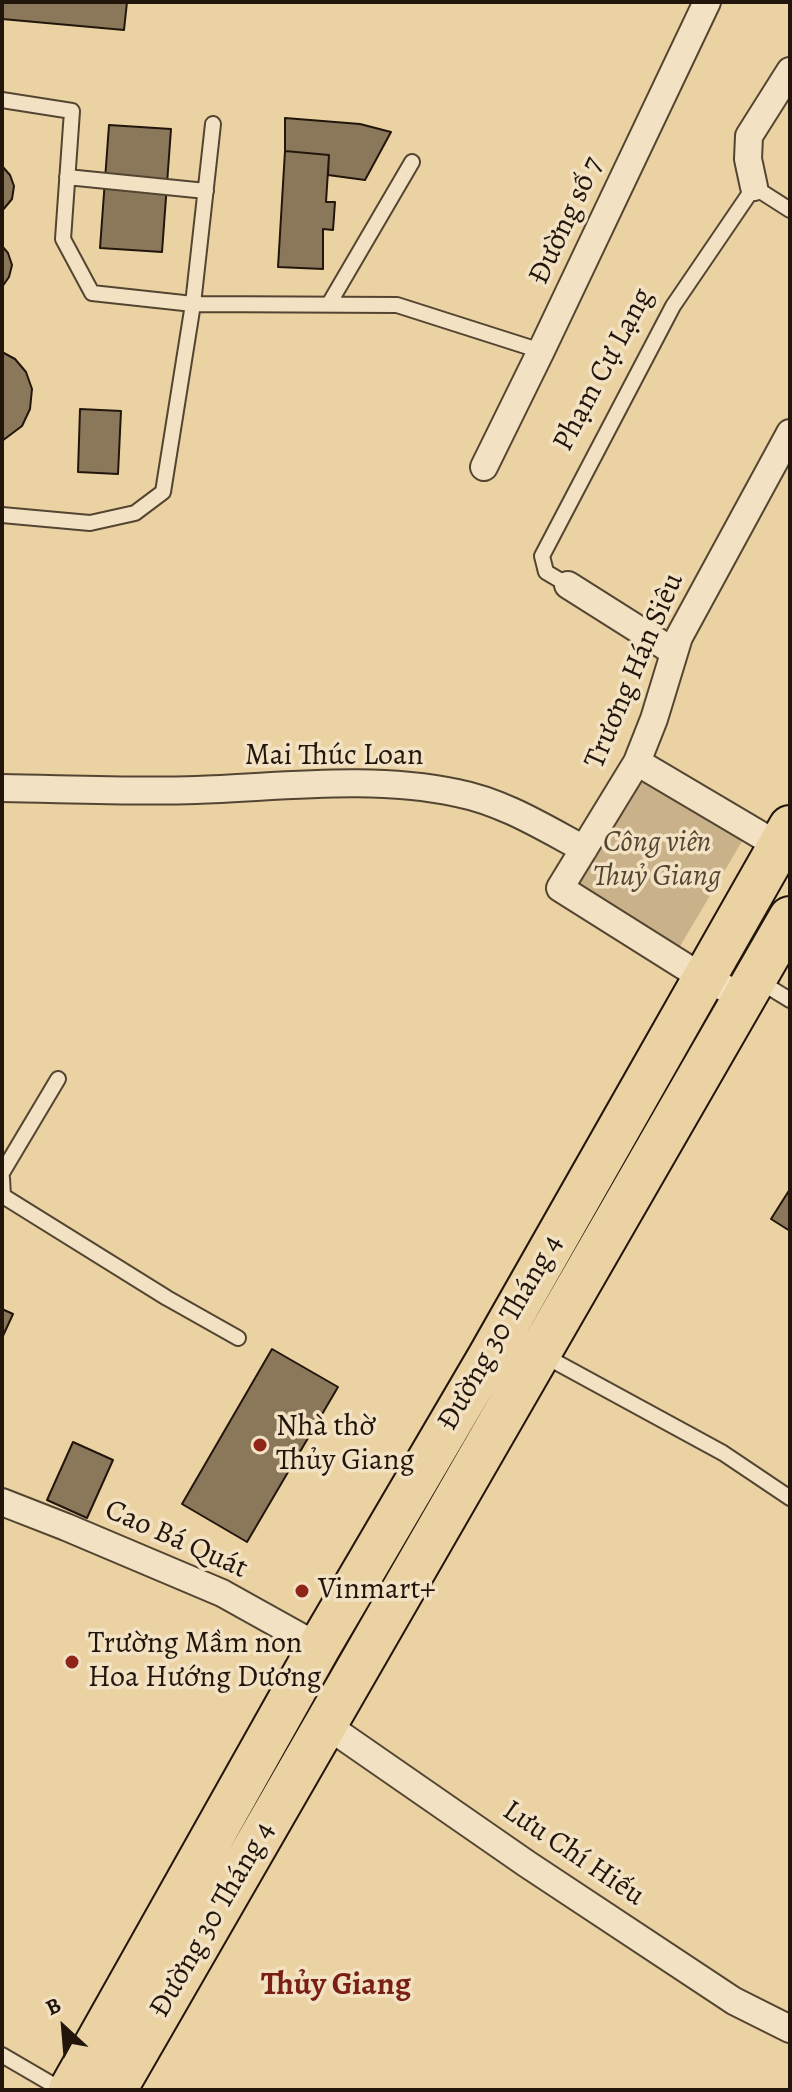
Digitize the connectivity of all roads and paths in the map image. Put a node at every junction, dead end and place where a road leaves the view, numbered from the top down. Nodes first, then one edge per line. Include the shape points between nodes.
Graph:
1 (707, 2) edge
2 (790, 71) edge
3 (2, 100) edge
4 (213, 124) dead end
5 (412, 162) dead end
6 (67, 177) junction
7 (754, 187) junction
8 (206, 191) junction
9 (790, 210) edge
10 (193, 304) junction
11 (329, 304) junction
12 (541, 351) junction
13 (790, 433) edge
14 (484, 467) dead end
15 (2, 515) edge
16 (568, 585) joint
17 (674, 652) junction
18 (637, 762) junction
19 (2, 788) edge
20 (786, 841) edge
21 (584, 849) junction
22 (790, 918) edge
23 (703, 978) junction
24 (763, 992) edge
25 (58, 1079) dead end
26 (2, 1175) edge
27 (238, 1338) dead end
28 (539, 1353) junction
29 (790, 1498) edge
30 (2, 1502) edge
31 (319, 1647) junction
32 (358, 1668) junction
33 (291, 1701) junction
34 (325, 1724) junction
35 (790, 2029) edge
36 (2, 2055) edge
37 (62, 2090) edge
38 (70, 2090) edge
39 (115, 2090) edge

1 - 12 street, Đường số 7
2 - 7 street via 749,136
3 - 6 lane via 72,111
4 - 8 lane
5 - 11 lane
6 - 8 lane
6 - 10 lane via 63,239 92,293
7 - 9 lane
7 - 16 lane, Phạm Cự Lạng via 673,306 542,556 546,572
8 - 10 lane
10 - 11 lane
10 - 15 lane via 163,492 135,513 90,523
11 - 12 lane via 397,305
12 - 14 street, Đường số 7
13 - 17 street, Trương Hán Siêu
16 - 17 street, Phạm Cự Lạng
17 - 18 street, Trương Hán Siêu
18 - 20 street
18 - 21 street, Trương Hán Siêu
19 - 21 street, Mai Thúc Loan via 401,784 504,806
20 - 23 main road, Đường 30 Tháng 4
21 - 23 street via 560,888
22 - 24 main road, Đường 30 Tháng 4
23 - 24 street
23 - 31 main road, Đường 30 Tháng 4
24 - 28 main road, Đường 30 Tháng 4
25 - 26 lane
26 - 27 lane via 3,1196
28 - 29 lane via 723,1453
28 - 32 main road, Đường 30 Tháng 4
30 - 31 street, Cao Bá Quát via 222,1593
31 - 32 main road
31 - 33 main road, Đường 30 Tháng 4
32 - 34 main road, Đường 30 Tháng 4
33 - 34 main road
33 - 38 main road, Đường 30 Tháng 4
34 - 35 street, Lưu Chí Hiếu via 734,2001
34 - 39 main road, Đường 30 Tháng 4
36 - 37 lane

